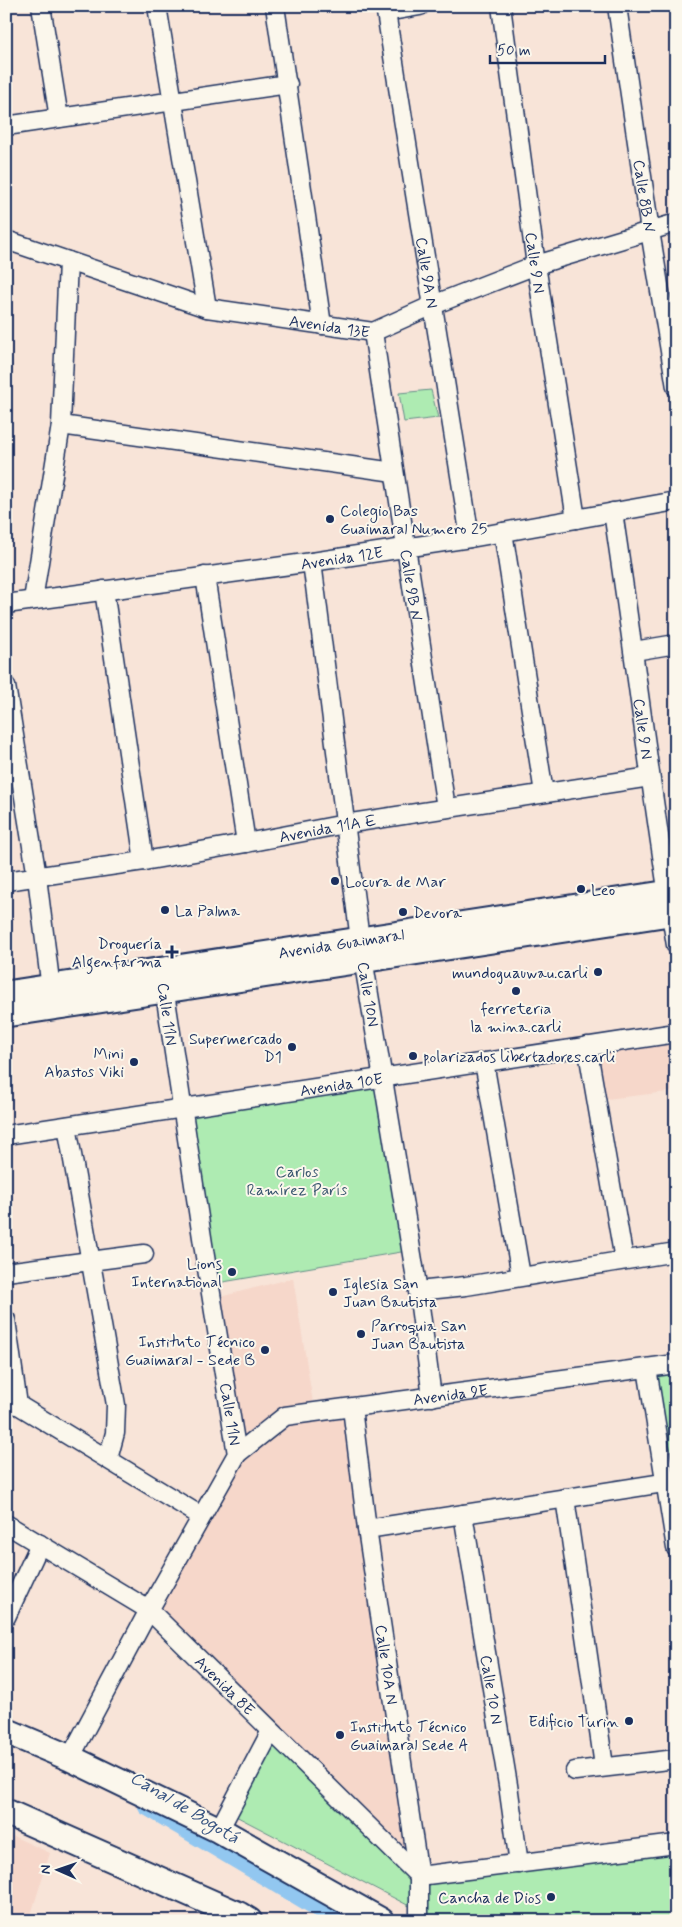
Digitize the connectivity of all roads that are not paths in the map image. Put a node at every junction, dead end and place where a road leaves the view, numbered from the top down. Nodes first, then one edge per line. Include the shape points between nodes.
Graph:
1 (41, 6) edge
2 (157, 6) edge
3 (276, 6) edge
4 (420, 6) edge
5 (501, 6) edge
6 (617, 6) edge
7 (386, 9) edge
8 (288, 84) junction
9 (172, 101) junction
10 (59, 118) junction
11 (6, 126) edge
12 (676, 223) edge
13 (650, 231) junction
14 (6, 240) edge
15 (68, 261) junction
16 (536, 265) junction
17 (433, 305) junction
18 (207, 308) junction
19 (322, 325) junction
20 (373, 332) junction
21 (676, 387) edge
22 (61, 425) junction
23 (394, 472) junction
24 (676, 501) edge
25 (614, 512) junction
26 (576, 519) junction
27 (504, 532) junction
28 (470, 538) junction
29 (405, 547) junction
30 (312, 562) junction
31 (205, 576) junction
32 (104, 590) junction
33 (33, 600) junction
34 (6, 604) edge
35 (676, 644) edge
36 (634, 651) junction
37 (6, 686) edge
38 (650, 777) junction
39 (544, 793) junction
40 (446, 808) junction
41 (344, 824) junction
42 (246, 843) junction
43 (144, 860) junction
44 (37, 877) junction
45 (6, 881) edge
46 (672, 903) edge
47 (676, 945) edge
48 (361, 950) junction
49 (163, 980) junction
50 (6, 994) edge
51 (52, 997) junction
52 (6, 1014) edge
53 (676, 1033) edge
54 (587, 1046) junction
55 (484, 1062) junction
56 (382, 1077) junction
57 (182, 1108) junction
58 (67, 1126) junction
59 (6, 1135) edge
60 (676, 1252) edge
61 (144, 1254) dead end
62 (624, 1260) junction
63 (90, 1261) junction
64 (6, 1272) edge
65 (521, 1276) junction
66 (418, 1290) junction
67 (6, 1320) edge
68 (676, 1364) edge
69 (647, 1368) junction
70 (432, 1397) junction
71 (12, 1402) edge
72 (352, 1408) junction
73 (237, 1454) junction
74 (108, 1459) junction
75 (671, 1482) edge
76 (565, 1498) junction
77 (463, 1514) junction
78 (201, 1516) junction
79 (6, 1524) edge
80 (367, 1528) junction
81 (40, 1544) junction
82 (676, 1548) edge
83 (149, 1610) junction
84 (6, 1618) edge
85 (6, 1731) edge
86 (271, 1731) junction
87 (70, 1758) junction
88 (676, 1759) edge
89 (604, 1766) junction
90 (575, 1771) dead end
91 (6, 1812) edge
92 (219, 1830) junction
93 (676, 1844) edge
94 (519, 1864) junction
95 (419, 1876) junction
96 (249, 1921) edge
97 (381, 1921) edge
98 (419, 1921) edge

1 - 10 street
2 - 9 street
3 - 8 street
4 - 7 street
5 - 16 street, Calle 9 N
6 - 13 street, Calle 8B N
7 - 17 street, Calle 9A N
8 - 9 street
8 - 19 street
9 - 10 street
9 - 18 street
10 - 11 street
12 - 13 street, Avenida 13E
13 - 16 street, Avenida 13E
13 - 21 street, Calle 8B N
14 - 15 street, Avenida 13E
15 - 18 street, Avenida 13E
15 - 22 street
16 - 17 street, Avenida 13E
16 - 26 street, Calle 9 N
17 - 20 street, Avenida 13E
17 - 28 street, Calle 9A N
18 - 19 street, Avenida 13E
19 - 20 street, Avenida 13E
20 - 23 street, Calle 9B N
22 - 23 street
22 - 33 street
23 - 29 street, Calle 9B N
24 - 25 street, Avenida 12E
25 - 26 street, Avenida 12E
25 - 36 street, Calle 9 N
26 - 27 street, Avenida 12E
27 - 28 street, Avenida 12E
27 - 39 street
28 - 29 street, Avenida 12E
29 - 30 street, Avenida 12E
29 - 40 street, Calle 9B N
30 - 31 street, Avenida 12E
30 - 41 street, Calle 10N
31 - 32 street, Avenida 12E
31 - 42 street
32 - 33 street, Avenida 12E
32 - 43 street
33 - 34 street, Avenida 12E
35 - 36 street
36 - 38 street, Calle 9 N
37 - 44 street
38 - 39 street, Avenida 11A E
38 - 46 street, Calle 9 N
39 - 40 street, Avenida 11A E
40 - 41 street, Avenida 11A E
41 - 42 street, Avenida 11A E
41 - 48 street, Calle 10N
42 - 43 street, Avenida 11A E
43 - 44 street, Avenida 11A E
44 - 45 street, Avenida 11A E
44 - 51 street
46 - 47 street, Calle 9 N
46 - 48 street, Avenida Guaimaral
48 - 49 street, Avenida Guaimaral
48 - 56 street, Calle 10N
49 - 51 street, Avenida Guaimaral
49 - 57 street, Calle 11N
50 - 51 street, Avenida Guaimaral
51 - 52 street, Avenida Guaimaral
53 - 54 street, Avenida 10E
54 - 55 street, Avenida 10E
54 - 62 street
55 - 56 street, Avenida 10E
55 - 65 street
56 - 57 street, Avenida 10E
56 - 66 street, Calle 10N
57 - 58 street, Avenida 10E
57 - 73 street, Calle 11N
58 - 59 street, Avenida 10E
58 - 63 street
60 - 62 street
61 - 63 street
62 - 65 street
63 - 64 street
63 - 74 street via 116,1405 115,1433
65 - 66 street via 466,1286
66 - 70 street, Calle 10N
67 - 71 street
68 - 69 street, Avenida 9E
69 - 70 street, Avenida 9E
69 - 75 street
70 - 72 street, Avenida 9E
71 - 74 street
72 - 73 street, Avenida 9E via 285,1416
72 - 80 street, Calle 10A N
73 - 78 street, Calle 11N
74 - 78 street
75 - 76 street
75 - 82 street
76 - 77 street
76 - 89 street
77 - 80 street
77 - 94 street, Calle 10 N
78 - 83 street, Calle 11N
79 - 81 street, Avenida 8E
80 - 95 street, Calle 10A N
81 - 83 street, Avenida 8E
81 - 84 street
83 - 86 street, Avenida 8E
83 - 87 street, Calle 11N
85 - 87 street
86 - 92 street
86 - 95 street, Avenida 8E
87 - 92 street
88 - 89 street
89 - 90 street
91 - 96 street
92 - 97 street
93 - 94 street
94 - 95 street
95 - 98 street, Calle 10A N

